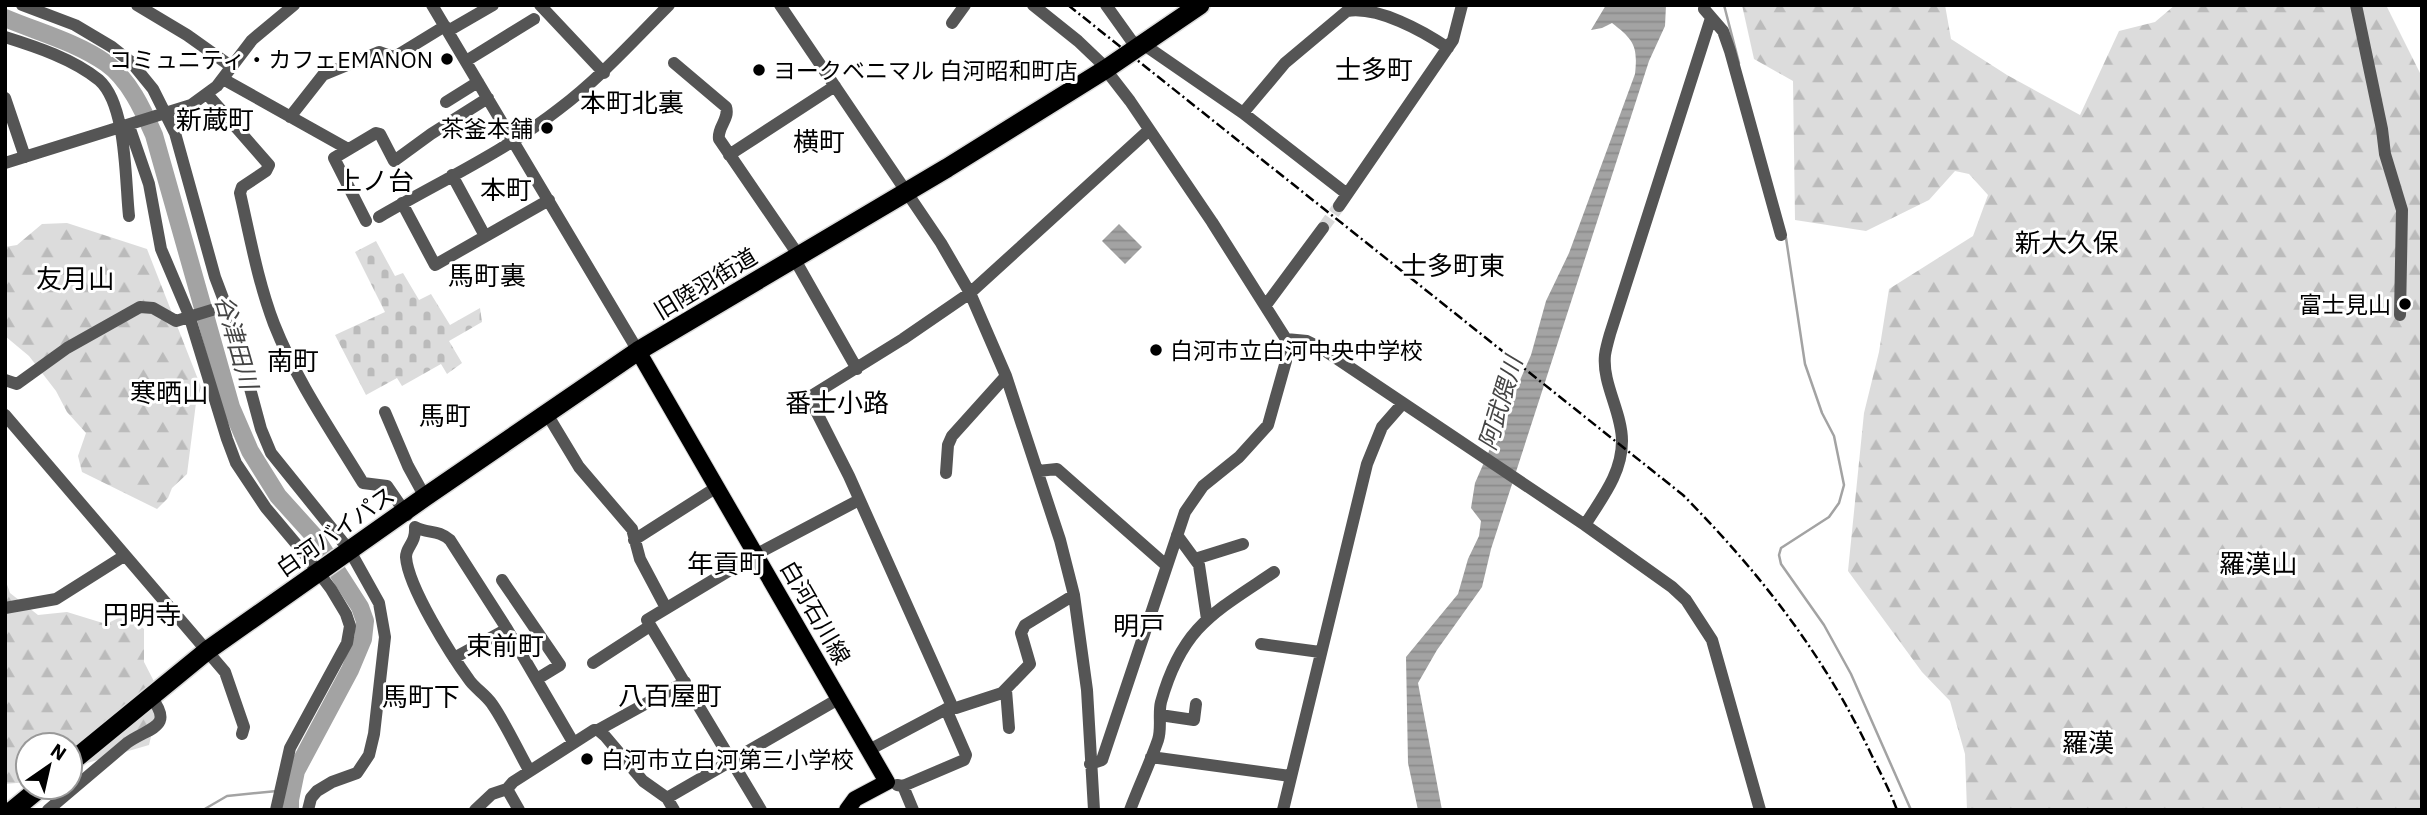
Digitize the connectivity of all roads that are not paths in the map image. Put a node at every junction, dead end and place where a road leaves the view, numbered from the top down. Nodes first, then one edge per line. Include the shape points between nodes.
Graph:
1 (22, 5) edge
2 (138, 5) edge
3 (294, 5) edge
4 (432, 5) edge
5 (493, 5) edge
6 (540, 5) edge
7 (669, 5) edge
8 (780, 5) edge
9 (965, 5) edge
10 (1033, 5) edge
11 (1106, 5) edge
12 (1200, 5) edge
13 (1462, 5) edge
14 (1705, 5) edge
15 (2356, 5) edge
16 (1711, 18) junction
17 (534, 19) dead end
18 (952, 23) dead end
19 (446, 29) junction
20 (5, 37) edge
21 (1141, 45) junction
22 (1448, 48) junction
23 (466, 61) junction
24 (674, 63) dead end
25 (232, 67) junction
26 (1106, 69) junction
27 (604, 73) junction
28 (223, 79) junction
29 (478, 82) junction
30 (835, 86) junction
31 (207, 94) junction
32 (5, 97) edge
33 (488, 98) junction
34 (446, 103) dead end
35 (1242, 113) junction
36 (8, 114) edge
37 (165, 114) junction
38 (290, 117) junction
39 (128, 126) junction
40 (1149, 130) junction
41 (513, 141) junction
42 (348, 149) junction
43 (729, 155) junction
44 (25, 157) junction
45 (5, 163) edge
46 (452, 175) junction
47 (906, 192) junction
48 (1347, 194) junction
49 (549, 200) junction
50 (402, 203) junction
51 (1339, 206) tunnel mouth
52 (129, 216) dead end
53 (1323, 228) tunnel mouth
54 (1781, 235) dead end
55 (485, 236) junction
56 (797, 257) junction
57 (970, 293) junction
58 (1266, 305) junction
59 (225, 306) junction
60 (2400, 315) dead end
61 (193, 317) junction
62 (1286, 339) junction
63 (638, 351) junction
64 (857, 369) junction
65 (1006, 376) junction
66 (5, 380) edge
67 (1403, 403) junction
68 (385, 412) dead end
69 (547, 414) junction
70 (5, 415) edge
71 (1038, 471) junction
72 (946, 473) dead end
73 (717, 488) junction
74 (425, 497) junction
75 (859, 500) junction
76 (410, 519) junction
77 (1585, 525) junction
78 (1177, 535) junction
79 (634, 540) junction
80 (1243, 544) dead end
81 (348, 552) junction
82 (755, 555) junction
83 (124, 556) junction
84 (1195, 559) junction
85 (1167, 566) junction
86 (320, 571) junction
87 (1274, 572) dead end
88 (502, 580) dead end
89 (1074, 595) junction
90 (666, 607) junction
91 (5, 608) edge
92 (527, 617) junction
93 (1207, 619) junction
94 (650, 626) junction
95 (507, 629) junction
96 (1261, 643) dead end
97 (208, 650) junction
98 (1320, 652) junction
99 (454, 658) junction
100 (593, 663) dead end
101 (537, 679) junction
102 (685, 682) junction
103 (1006, 690) junction
104 (151, 697) junction
105 (840, 698) junction
106 (1196, 704) dead end
107 (949, 708) junction
108 (1160, 715) junction
109 (1009, 728) dead end
110 (598, 730) junction
111 (242, 734) dead end
112 (573, 743) junction
113 (869, 750) junction
114 (84, 752) edge
115 (1151, 757) junction
116 (731, 760) junction
117 (1090, 764) junction
118 (529, 770) junction
119 (1290, 776) junction
120 (895, 784) junction
121 (507, 789) junction
122 (671, 804) edge
123 (48, 810) edge
124 (276, 810) edge
125 (308, 810) edge
126 (475, 810) edge
127 (519, 810) edge
128 (761, 810) edge
129 (848, 810) edge
130 (913, 810) edge
131 (1094, 810) edge
132 (1130, 810) edge
133 (1283, 810) edge
134 (1760, 810) edge

1 - 37 street via 75,25 112,47 153,89
2 - 25 street
3 - 25 street via 253,40
4 - 19 street
5 - 19 street
6 - 27 street
7 - 27 street
8 - 30 street
9 - 18 street
10 - 26 street
11 - 21 street via 1122,29
12 - 21 highway
13 - 22 street
14 - 16 street
15 - 60 street via 2385,154 2402,210
16 - 54 street via 1723,31 1730,51
16 - 77 street via 1610,334 1605,368 1621,432 1620,460
17 - 23 street
19 - 23 street
19 - 38 street via 396,56 379,52 323,75
20 - 39 street via 65,59 100,81
21 - 26 highway, 旧陸羽街道
21 - 35 street
22 - 35 street via 1424,31 1373,13 1347,11 1285,63
22 - 48 street
23 - 29 street
24 - 43 street via 726,107 718,134
25 - 28 street
26 - 40 street
26 - 47 highway, 旧陸羽街道
27 - 41 street
28 - 31 street
28 - 38 street
29 - 33 street
29 - 34 street
30 - 43 street
30 - 47 street
31 - 37 street
31 - 76 street via 269,165 240,191 274,324 298,375 363,484 387,486
32 - 36 street
33 - 41 street
33 - 42 street via 394,161 380,134
35 - 48 street
36 - 44 street
37 - 39 street
37 - 59 street
38 - 42 street
39 - 44 street
39 - 52 street
39 - 61 street via 149,184 161,249
40 - 57 street
40 - 58 street
41 - 46 street
41 - 49 street
42 - 50 street via 334,158 372,219
43 - 56 street
44 - 45 street
46 - 50 street
46 - 55 street
47 - 56 highway, 旧陸羽街道
47 - 57 street
48 - 51 street
49 - 55 street
49 - 63 street
50 - 55 street via 435,265
53 - 58 street
56 - 63 highway, 旧陸羽街道
56 - 64 street
57 - 64 street
57 - 65 street
58 - 62 street
59 - 61 street
59 - 81 street via 271,453
61 - 66 street via 176,321 153,308 140,307 67,348 18,384
61 - 86 street via 236,463 266,508
62 - 67 street via 1321,348
62 - 78 street via 1286,361 1268,425 1203,486 1185,512
63 - 69 highway, 白河バイパス
63 - 73 main road, 白河石川線
64 - 75 street via 811,398
65 - 71 street
65 - 72 street via 952,436
67 - 77 street
67 - 98 street via 1382,427 1367,464
68 - 74 street
69 - 74 highway, 白河バイパス
69 - 79 street via 579,467 632,529
70 - 83 street
71 - 85 street via 1057,469
71 - 89 street
73 - 79 street
73 - 82 main road, 白河石川線
74 - 76 highway, 白河バイパス
75 - 82 street
75 - 107 street
76 - 81 highway, 白河バイパス
76 - 95 street via 423,531 442,533 450,540
76 - 99 street via 414,541 406,556 411,576
77 - 134 street via 1672,587 1712,640
78 - 84 street
78 - 85 street
79 - 90 street via 639,559
80 - 84 street
81 - 86 highway, 白河バイパス
81 - 125 street via 379,603 385,637 374,734 369,755 357,772 317,791
82 - 90 street
82 - 105 main road, 白河石川線
83 - 91 street via 56,599
83 - 97 street
84 - 93 street
85 - 117 street via 1102,760
86 - 97 highway, 白河バイパス
86 - 124 street via 346,614 350,626 347,643 290,748
87 - 93 street
88 - 92 street
89 - 103 street via 1025,625 1021,634 1030,664
89 - 117 street via 1087,690
90 - 94 street via 646,620
92 - 95 street
92 - 101 street via 560,664
93 - 108 street via 1180,652
94 - 100 street
94 - 102 street
95 - 99 street
95 - 101 street
96 - 98 street
97 - 104 highway, 白河バイパス
97 - 111 street via 225,672 244,727
98 - 119 street
99 - 118 street via 491,703
101 - 112 street
102 - 110 street
102 - 116 street
103 - 107 street
103 - 109 street
104 - 114 highway, 白河バイパス
104 - 123 street via 161,715 156,728 140,733
105 - 113 main road, 白河石川線
105 - 116 street
106 - 108 street via 1194,720
107 - 113 street
107 - 120 street via 964,760
108 - 115 street via 1160,737
110 - 112 street
110 - 122 street via 643,782
112 - 118 street
113 - 120 main road, 白河石川線
115 - 119 street
115 - 132 street
116 - 122 street
116 - 128 street
117 - 131 street
118 - 121 street
119 - 133 street
120 - 129 main road via 855,799
120 - 130 street
121 - 126 street via 492,794
121 - 127 street

